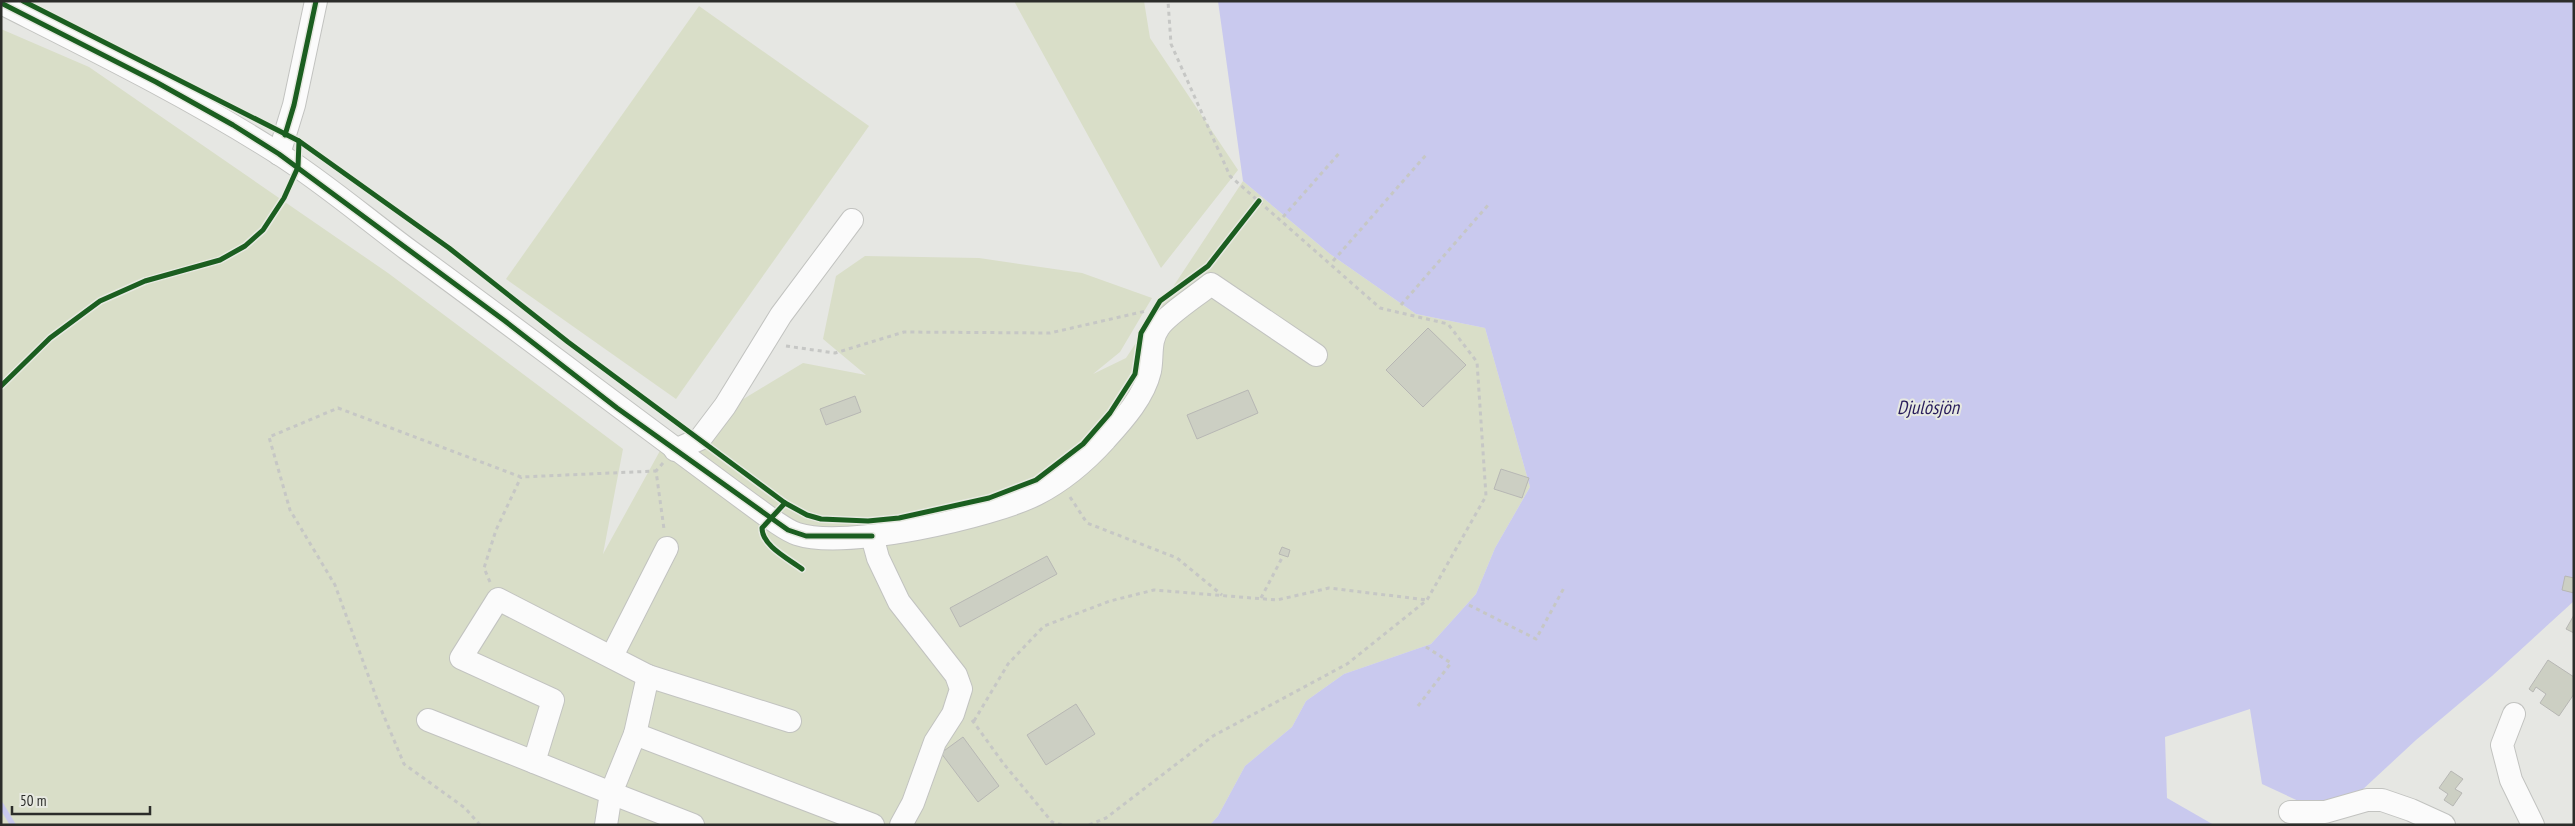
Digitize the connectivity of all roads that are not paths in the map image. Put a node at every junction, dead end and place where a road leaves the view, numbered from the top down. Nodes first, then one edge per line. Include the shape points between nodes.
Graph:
1 (316, 1) edge
2 (1, 3) edge
3 (279, 154) junction
4 (852, 220) dead end
5 (1316, 355) dead end
6 (675, 450) junction
7 (872, 536) junction
8 (667, 548) road end
9 (612, 656) junction
10 (648, 676) junction
11 (2514, 714) dead end
12 (428, 720) dead end
13 (790, 721) dead end
14 (635, 734) junction
15 (534, 762) junction
16 (611, 793) junction
17 (2290, 812) dead end
18 (606, 825) edge
19 (693, 825) edge
20 (873, 825) edge
21 (901, 825) edge
22 (2444, 825) edge
23 (2533, 825) edge

1 - 3 street via 294,105
2 - 3 street via 156,82
3 - 6 street
4 - 6 street via 781,315 725,406 700,439
5 - 7 street via 1211,284 1160,325 1152,343 1150,371 1140,394 1105,440 1060,480 1037,494 1002,507 914,530
6 - 7 street via 788,530 806,536
7 - 21 street via 878,558 899,602 956,675 962,689 953,714 935,742 914,803
8 - 9 street
9 - 10 street
9 - 15 street via 498,599 461,658 553,700
10 - 13 street
10 - 14 street
11 - 23 street via 2502,745 2511,780
12 - 15 street
14 - 16 street
14 - 20 street
15 - 16 street
16 - 18 street
16 - 19 street
17 - 22 street via 2325,812 2367,800 2382,800

